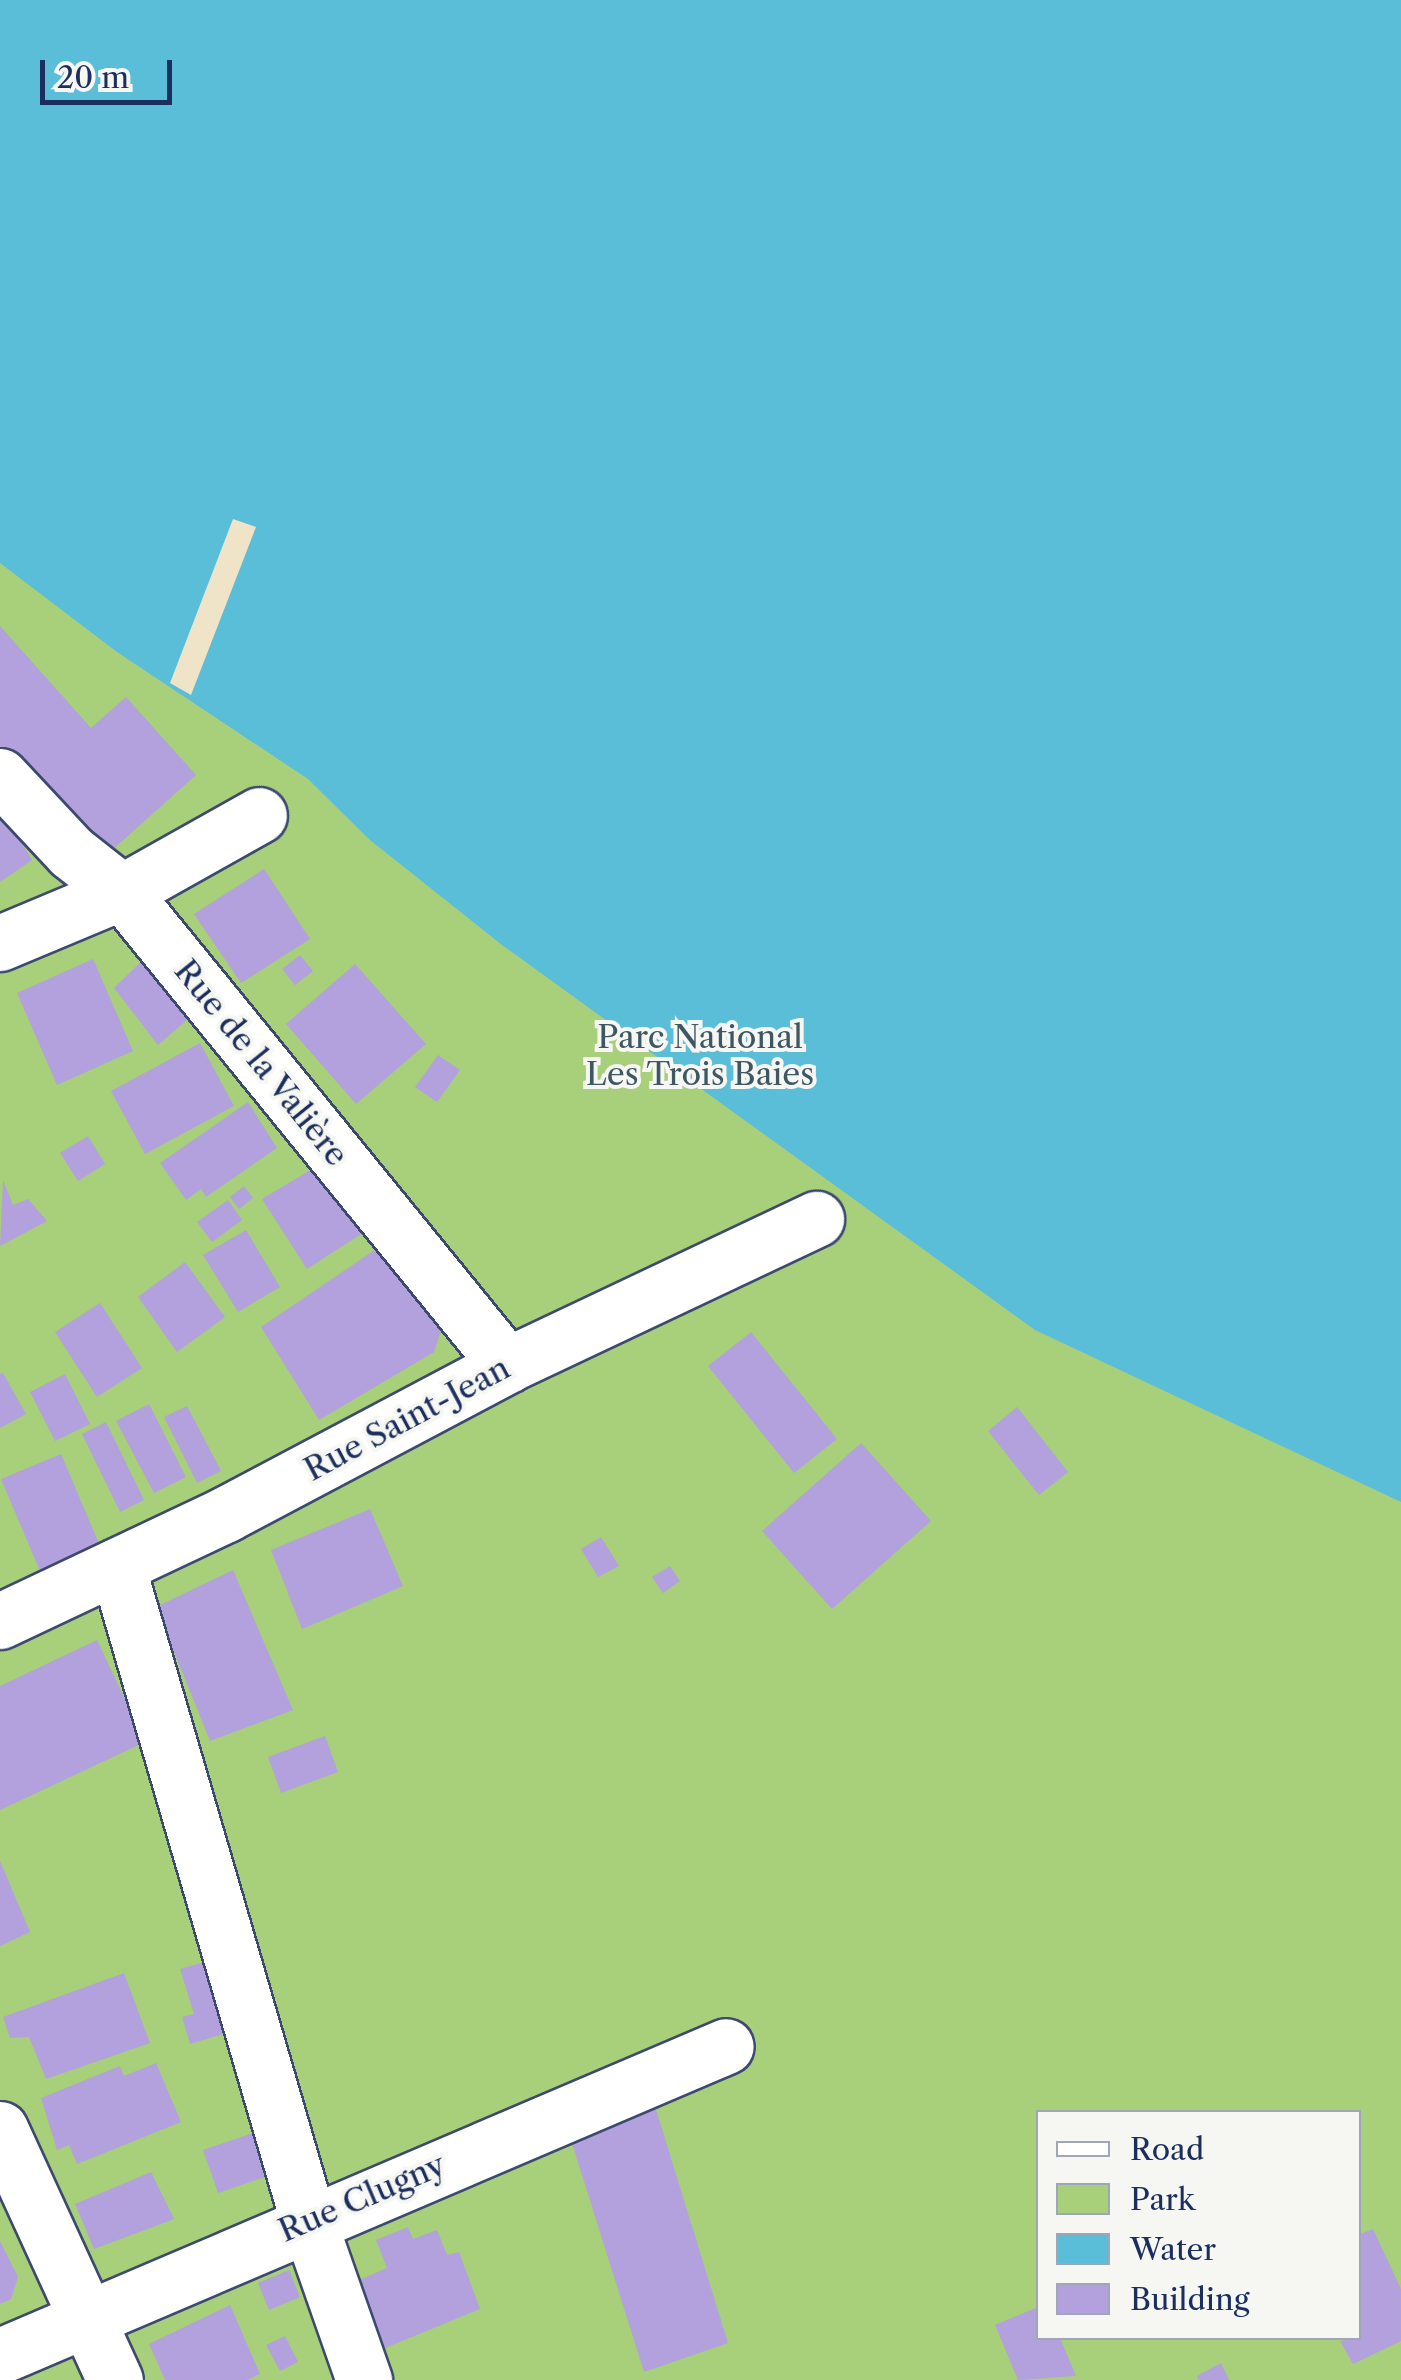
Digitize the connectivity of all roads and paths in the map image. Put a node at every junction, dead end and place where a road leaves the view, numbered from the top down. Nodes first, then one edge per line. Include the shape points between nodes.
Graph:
1 (0, 776) edge
2 (260, 815) dead end
3 (122, 892) junction
4 (0, 943) edge
5 (816, 1219) dead end
6 (507, 1366) junction
7 (117, 1566) junction
8 (0, 1621) edge
9 (726, 2046) dead end
10 (0, 2129) edge
11 (308, 2220) junction
12 (88, 2318) junction
13 (0, 2356) edge
14 (115, 2380) edge
15 (364, 2380) edge

1 - 3 street, Rue de la Valière via 71,852
2 - 3 street
3 - 4 street
3 - 6 street, Rue de la Valière
5 - 6 street, Rue Saint-Jean
6 - 7 street, Rue Saint-Jean
7 - 8 street, Rue Saint-Jean
7 - 11 street
9 - 11 street, Rue Clugny
10 - 12 street
11 - 12 street, Rue Clugny
11 - 15 street
12 - 13 street, Rue Clugny
12 - 14 street

